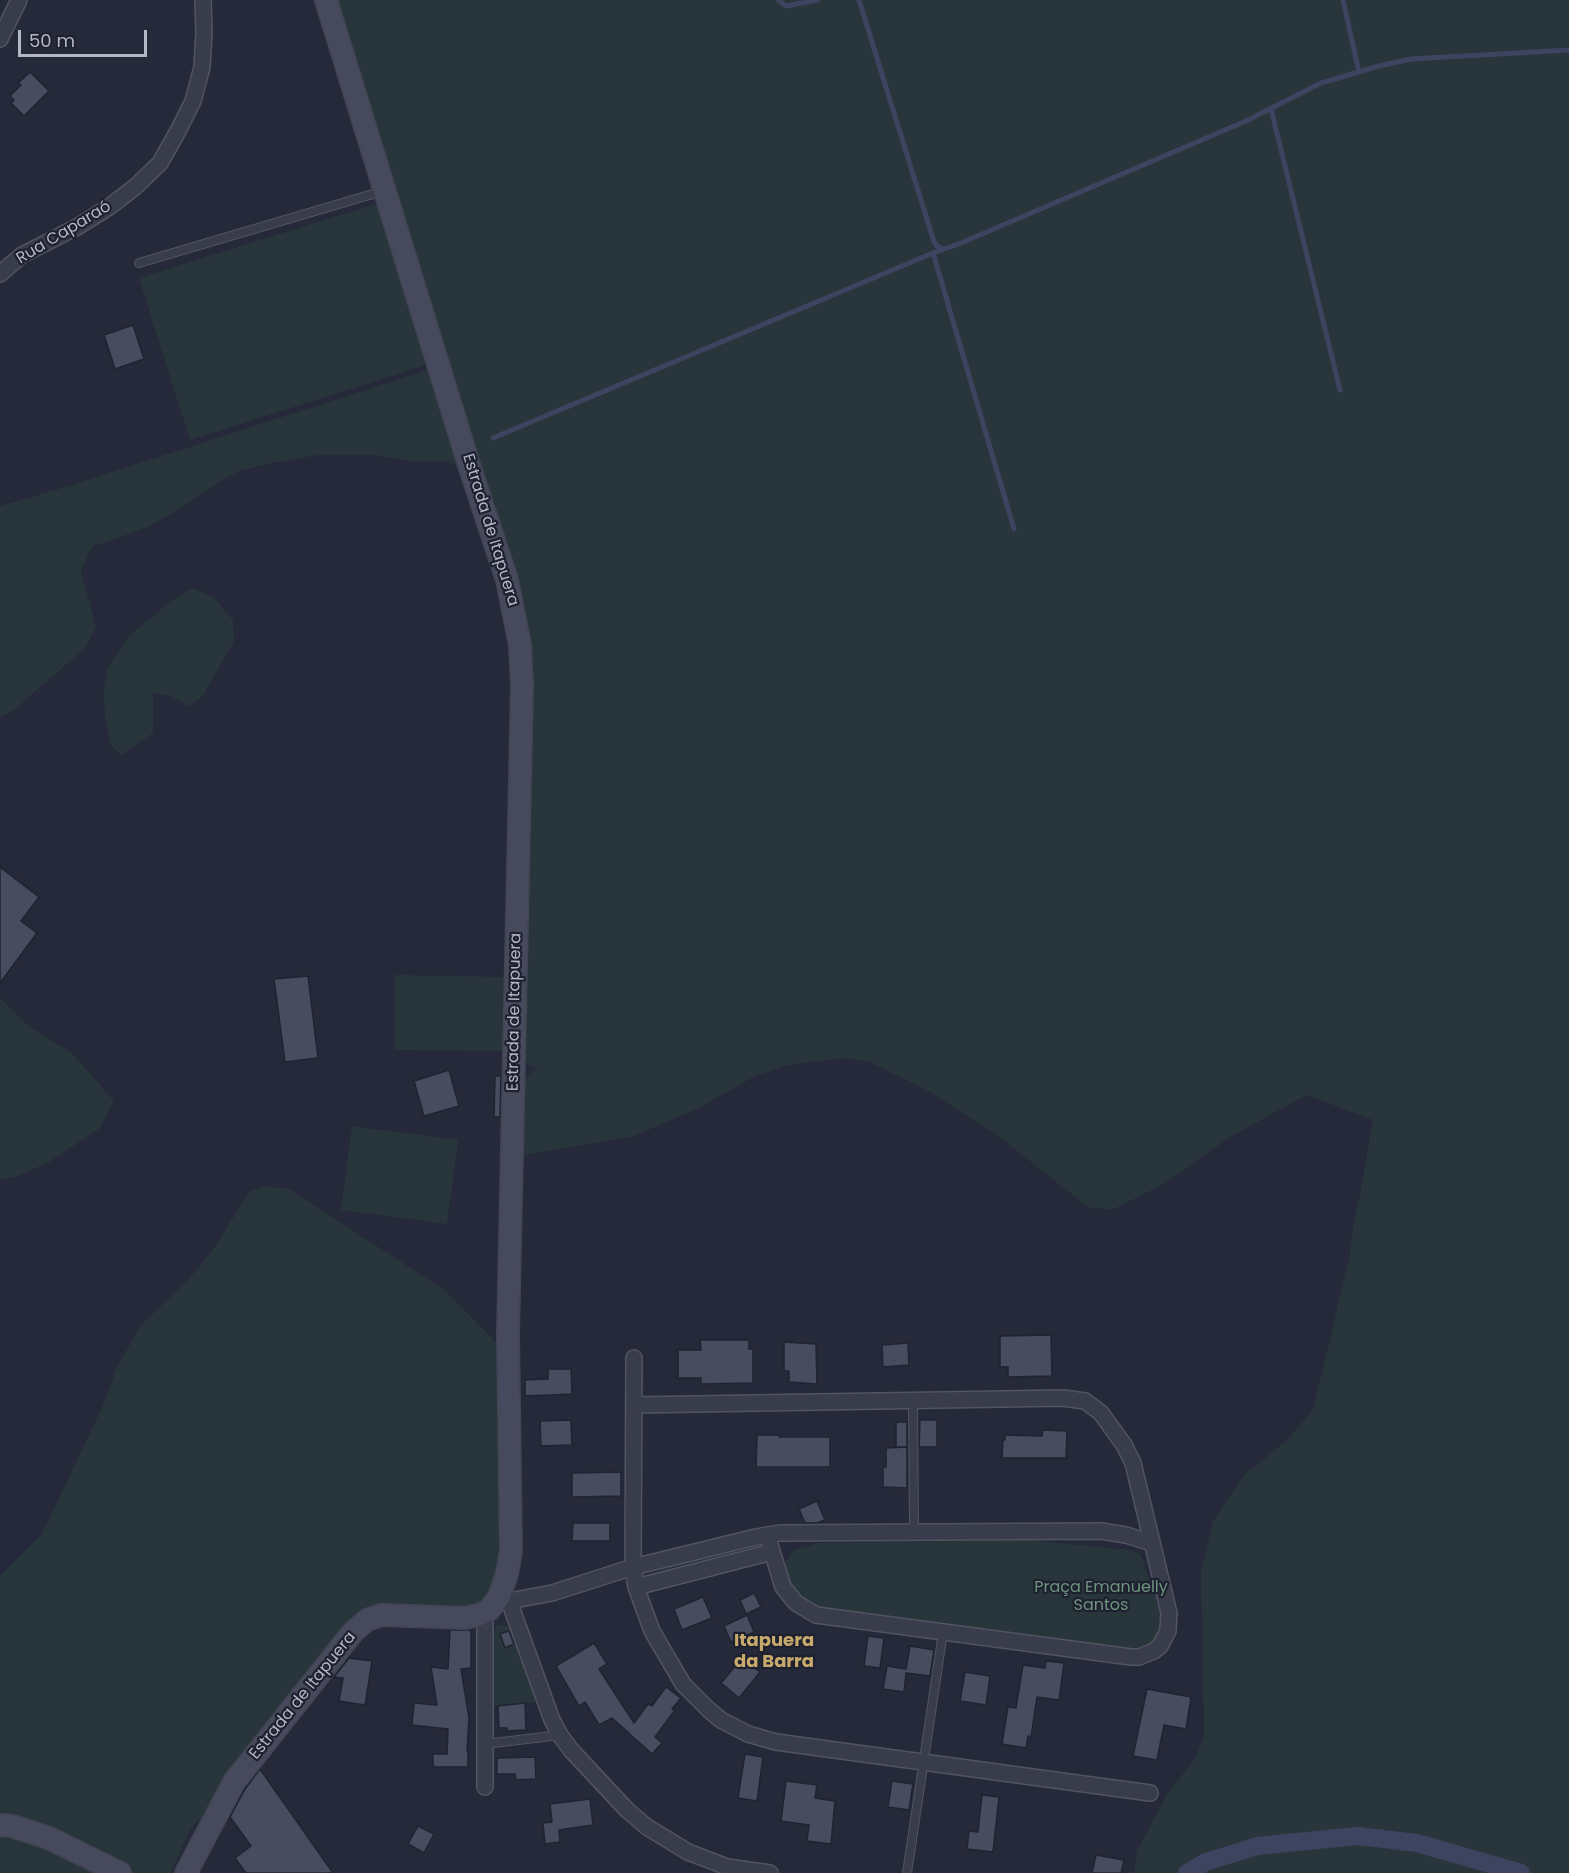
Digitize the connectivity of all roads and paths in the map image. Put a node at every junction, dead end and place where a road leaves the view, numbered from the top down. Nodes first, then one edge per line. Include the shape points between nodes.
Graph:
1 (19, 0) edge
2 (203, 0) edge
3 (326, 0) edge
4 (0, 39) edge
5 (384, 190) junction
6 (138, 263) dead end
7 (0, 274) edge
8 (634, 1358) dead end
9 (913, 1401) junction
10 (634, 1405) junction
11 (914, 1532) junction
12 (767, 1535) junction
13 (1152, 1543) junction
14 (772, 1552) junction
15 (633, 1567) junction
16 (636, 1587) junction
17 (498, 1604) junction
18 (943, 1632) junction
19 (560, 1735) junction
20 (485, 1744) junction
21 (923, 1762) junction
22 (485, 1787) dead end
23 (1150, 1793) dead end
24 (0, 1825) edge
25 (120, 1873) edge
26 (186, 1873) edge
27 (770, 1873) edge
28 (907, 1873) edge

1 - 4 street
2 - 7 street, Rua Caparaó via 202,67 193,101 160,162 109,207 22,255
3 - 5 street, Estrada de Itapuera
5 - 6 lane
5 - 17 street, Estrada de Itapuera via 507,580 520,645 508,1334 512,1535
8 - 10 street
9 - 10 street
9 - 11 lane
9 - 13 street via 1085,1401 1101,1413 1129,1453
10 - 15 street
11 - 12 street
11 - 13 street via 1101,1531
12 - 14 street
12 - 15 street
13 - 18 street via 1169,1622 1165,1639 1147,1655 1131,1658
14 - 16 street
14 - 18 street via 789,1596 805,1610 816,1615
15 - 16 street
15 - 17 street via 574,1587
16 - 21 street via 652,1631 683,1684 721,1720 776,1742
17 - 19 street
17 - 20 street
17 - 26 street, Estrada de Itapuera via 466,1618 382,1615 359,1626 234,1782
18 - 21 lane
19 - 20 lane
19 - 27 street via 627,1810 667,1841 727,1867
20 - 22 street
21 - 23 street
21 - 28 lane
24 - 25 street via 49,1838

